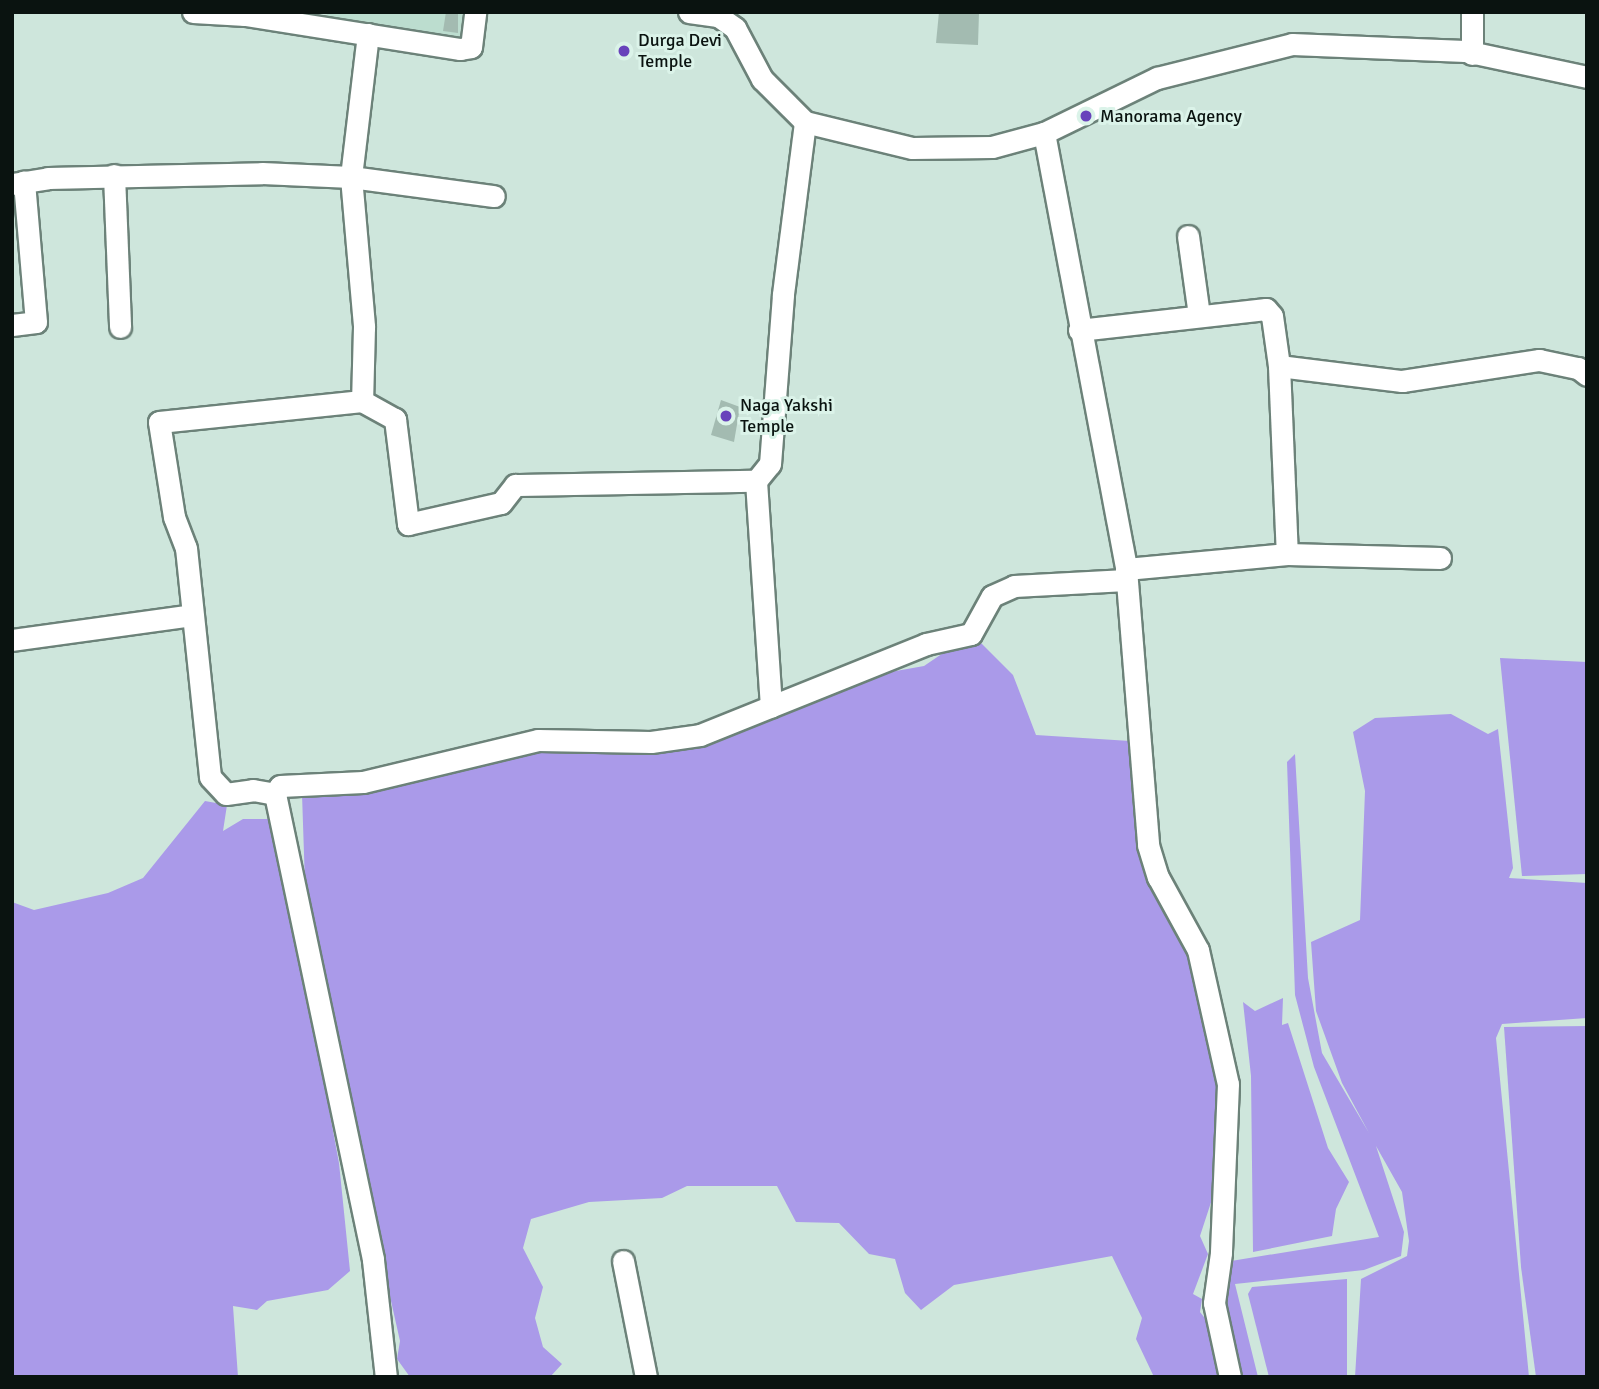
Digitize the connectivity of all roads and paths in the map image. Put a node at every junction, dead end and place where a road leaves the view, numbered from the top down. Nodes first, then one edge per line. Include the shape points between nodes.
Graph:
1 (193, 12) edge
2 (475, 12) edge
3 (689, 12) edge
4 (1472, 12) edge
5 (246, 14) edge
6 (368, 34) junction
7 (1472, 54) junction
8 (1587, 77) edge
9 (805, 122) junction
10 (1044, 134) junction
11 (114, 175) junction
12 (351, 177) junction
13 (18, 183) edge
14 (494, 196) dead end
15 (1188, 236) dead end
16 (1199, 315) junction
17 (12, 325) edge
18 (120, 327) dead end
19 (1079, 330) junction
20 (1279, 366) junction
21 (1587, 375) edge
22 (362, 401) junction
23 (756, 481) junction
24 (1287, 554) junction
25 (1440, 558) dead end
26 (1126, 575) junction
27 (192, 615) junction
28 (12, 640) edge
29 (771, 707) junction
30 (275, 794) junction
31 (623, 1261) dead end
32 (386, 1377) edge
33 (646, 1377) edge
34 (1230, 1377) edge

1 - 5 street
2 - 6 street via 471,47
3 - 9 street via 719,16 735,28 762,79
4 - 7 street
5 - 6 street
6 - 12 street
7 - 8 street
7 - 10 street via 1292,44 1157,78
9 - 10 street via 912,148 992,147
9 - 23 street via 783,294 770,464
10 - 19 street
11 - 12 street
11 - 13 street
11 - 18 street
12 - 14 street
12 - 22 street via 364,327
13 - 17 street via 36,322
15 - 16 street
16 - 19 street
16 - 20 street via 1266,309 1272,316
19 - 26 street
20 - 21 street via 1402,381 1539,360 1578,368
20 - 24 street
22 - 23 street via 395,419 408,524 501,503 515,485
22 - 27 street via 159,422 174,517 186,548
23 - 29 street
24 - 25 street
24 - 26 street
26 - 29 street via 1014,586 992,596 971,634 926,645
26 - 34 street via 1148,845 1158,877 1198,950 1227,1084 1221,1253 1214,1303
27 - 28 street
27 - 30 street via 210,777 226,794 253,790
29 - 30 street via 700,735 651,742 538,740 387,778 280,786
30 - 32 street via 373,1260
31 - 33 street

